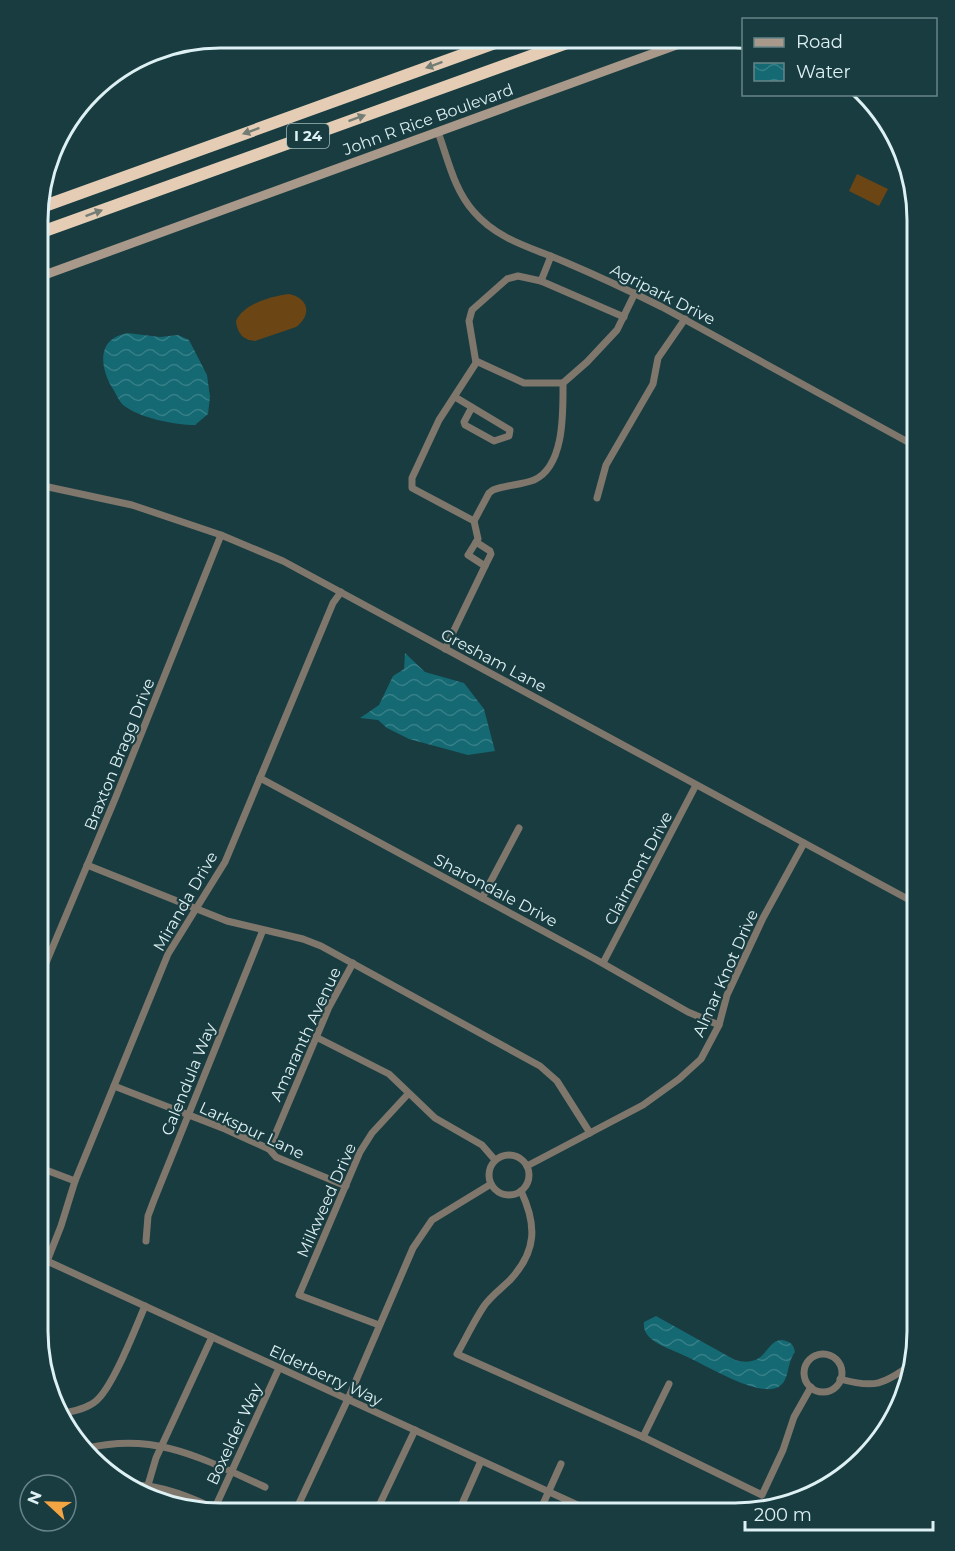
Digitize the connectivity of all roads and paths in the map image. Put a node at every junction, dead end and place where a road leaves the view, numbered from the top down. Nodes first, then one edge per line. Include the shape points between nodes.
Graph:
1 (481, 48) edge
2 (553, 48) edge
3 (668, 48) edge
4 (438, 132) junction
5 (49, 205) edge
6 (48, 230) edge
7 (551, 256) junction
8 (48, 274) edge
9 (541, 280) junction
10 (635, 293) junction
11 (624, 317) junction
12 (685, 319) junction
13 (476, 362) junction
14 (563, 383) junction
15 (455, 397) junction
16 (472, 407) junction
17 (907, 441) edge
18 (48, 486) edge
19 (597, 498) dead end
20 (474, 521) junction
21 (221, 535) junction
22 (476, 542) junction
23 (485, 566) junction
24 (341, 592) junction
25 (445, 649) junction
26 (260, 778) junction
27 (696, 785) junction
28 (519, 828) dead end
29 (804, 843) junction
30 (87, 865) junction
31 (482, 898) junction
32 (907, 899) edge
33 (196, 910) junction
34 (263, 930) junction
35 (48, 957) edge
36 (353, 963) junction
37 (603, 963) junction
38 (719, 1025) junction
39 (316, 1037) junction
40 (114, 1086) junction
41 (408, 1094) junction
42 (188, 1115) junction
43 (590, 1133) junction
44 (268, 1149) junction
45 (495, 1160) junction
46 (527, 1166) junction
47 (48, 1171) edge
48 (75, 1181) junction
49 (491, 1184) junction
50 (346, 1186) junction
51 (521, 1191) junction
52 (146, 1241) dead end
53 (48, 1258) edge
54 (48, 1261) edge
55 (145, 1306) junction
56 (379, 1325) junction
57 (212, 1337) junction
58 (279, 1368) junction
59 (902, 1371) edge
60 (840, 1379) junction
61 (669, 1384) dead end
62 (811, 1387) junction
63 (348, 1399) junction
64 (68, 1411) edge
65 (414, 1430) junction
66 (643, 1437) junction
67 (162, 1445) junction
68 (93, 1447) edge
69 (481, 1461) junction
70 (561, 1464) dead end
71 (231, 1472) junction
72 (144, 1485) edge
73 (148, 1485) junction
74 (264, 1487) dead end
75 (549, 1492) junction
76 (198, 1502) edge
77 (217, 1503) edge
78 (299, 1503) edge
79 (380, 1503) edge
80 (462, 1503) edge
81 (544, 1503) edge
82 (573, 1503) edge

1 -> 5 highway, I 24
6 -> 2 highway, I 24
3 - 4 street, John R Rice Boulevard
4 - 7 street, Agripark Drive via 456,185 472,210 489,228
4 - 8 street, John R Rice Boulevard
7 - 9 street
7 - 10 street, Agripark Drive
9 - 11 street
9 - 13 street via 518,276 507,279 472,310 469,321
10 - 11 street
10 - 12 street, Agripark Drive
11 - 14 street via 614,335
12 - 17 street, Agripark Drive
12 - 19 street via 658,358 653,384 606,465
13 - 14 street via 524,383
13 - 15 street
14 - 20 street via 563,421 551,462 534,480 489,493
15 - 16 street
15 - 20 street via 426,443 411,483 412,488
16 - 16 street via 510,430 509,436 494,441 465,425
18 - 21 street, Gresham Lane via 132,506
20 - 22 street
21 - 24 street, Gresham Lane via 283,561
21 - 30 street, Braxton Bragg Drive
22 - 23 street via 490,551
22 - 23 street via 468,555
23 - 25 street
24 - 25 street, Gresham Lane
24 - 26 street, Miranda Drive
25 - 27 street, Gresham Lane
26 - 31 street, Sharondale Drive
26 - 33 street, Miranda Drive via 225,862
27 - 29 street, Gresham Lane
27 - 37 street, Clairmont Drive
28 - 31 street
29 - 32 street, Gresham Lane
29 - 38 street, Almar Knot Drive via 727,995
30 - 33 street
30 - 35 street, Braxton Bragg Drive
31 - 37 street, Sharondale Drive
33 - 34 street
33 - 40 street, Miranda Drive via 168,954
34 - 36 street via 303,939
34 - 42 street, Calendula Way
36 - 39 street, Amaranth Avenue
36 - 43 street via 540,1066 557,1081
37 - 38 street, Sharondale Drive via 688,1012
38 - 43 street, Almar Knot Drive via 701,1059 679,1079 643,1105
39 - 41 street via 381,1070
39 - 44 street, Amaranth Avenue
40 - 42 street, Larkspur Lane
40 - 48 street, Miranda Drive
41 - 45 street via 435,1118 482,1145
41 - 50 street, Milkweed Drive via 365,1143
42 - 44 street, Larkspur Lane
42 - 52 street, Calendula Way via 148,1216
43 - 46 street, Almar Knot Drive
44 - 50 street, Larkspur Lane via 276,1157
45 - 46 street via 512,1155
45 - 49 street via 489,1170
46 - 51 street via 528,1181
47 - 48 street
48 - 53 street, Miranda Drive
49 - 51 street via 506,1194
49 - 56 street via 427,1226
50 - 56 street, Milkweed Drive via 300,1295
51 - 66 street via 533,1238 527,1258 485,1305 457,1354
54 - 55 street, Elderberry Way
55 - 57 street, Elderberry Way
55 - 64 street via 107,1389 95,1402
56 - 63 street
57 - 58 street, Elderberry Way
57 - 67 street
58 - 63 street, Elderberry Way
58 - 71 street, Boxelder Way
59 - 60 street via 873,1385
60 - 62 street via 829,1390
60 - 62 street via 838,1362 827,1354 819,1354 809,1360 804,1372
61 - 66 street
62 - 66 street via 794,1417 762,1495
63 - 65 street, Elderberry Way
63 - 78 street
65 - 69 street, Elderberry Way
65 - 79 street
67 - 68 street
67 - 71 street
67 - 73 street
69 - 75 street, Elderberry Way
69 - 80 street
70 - 75 street
71 - 74 street
71 - 77 street, Boxelder Way
72 - 73 street
73 - 76 street
75 - 81 street
75 - 82 street, Elderberry Way

